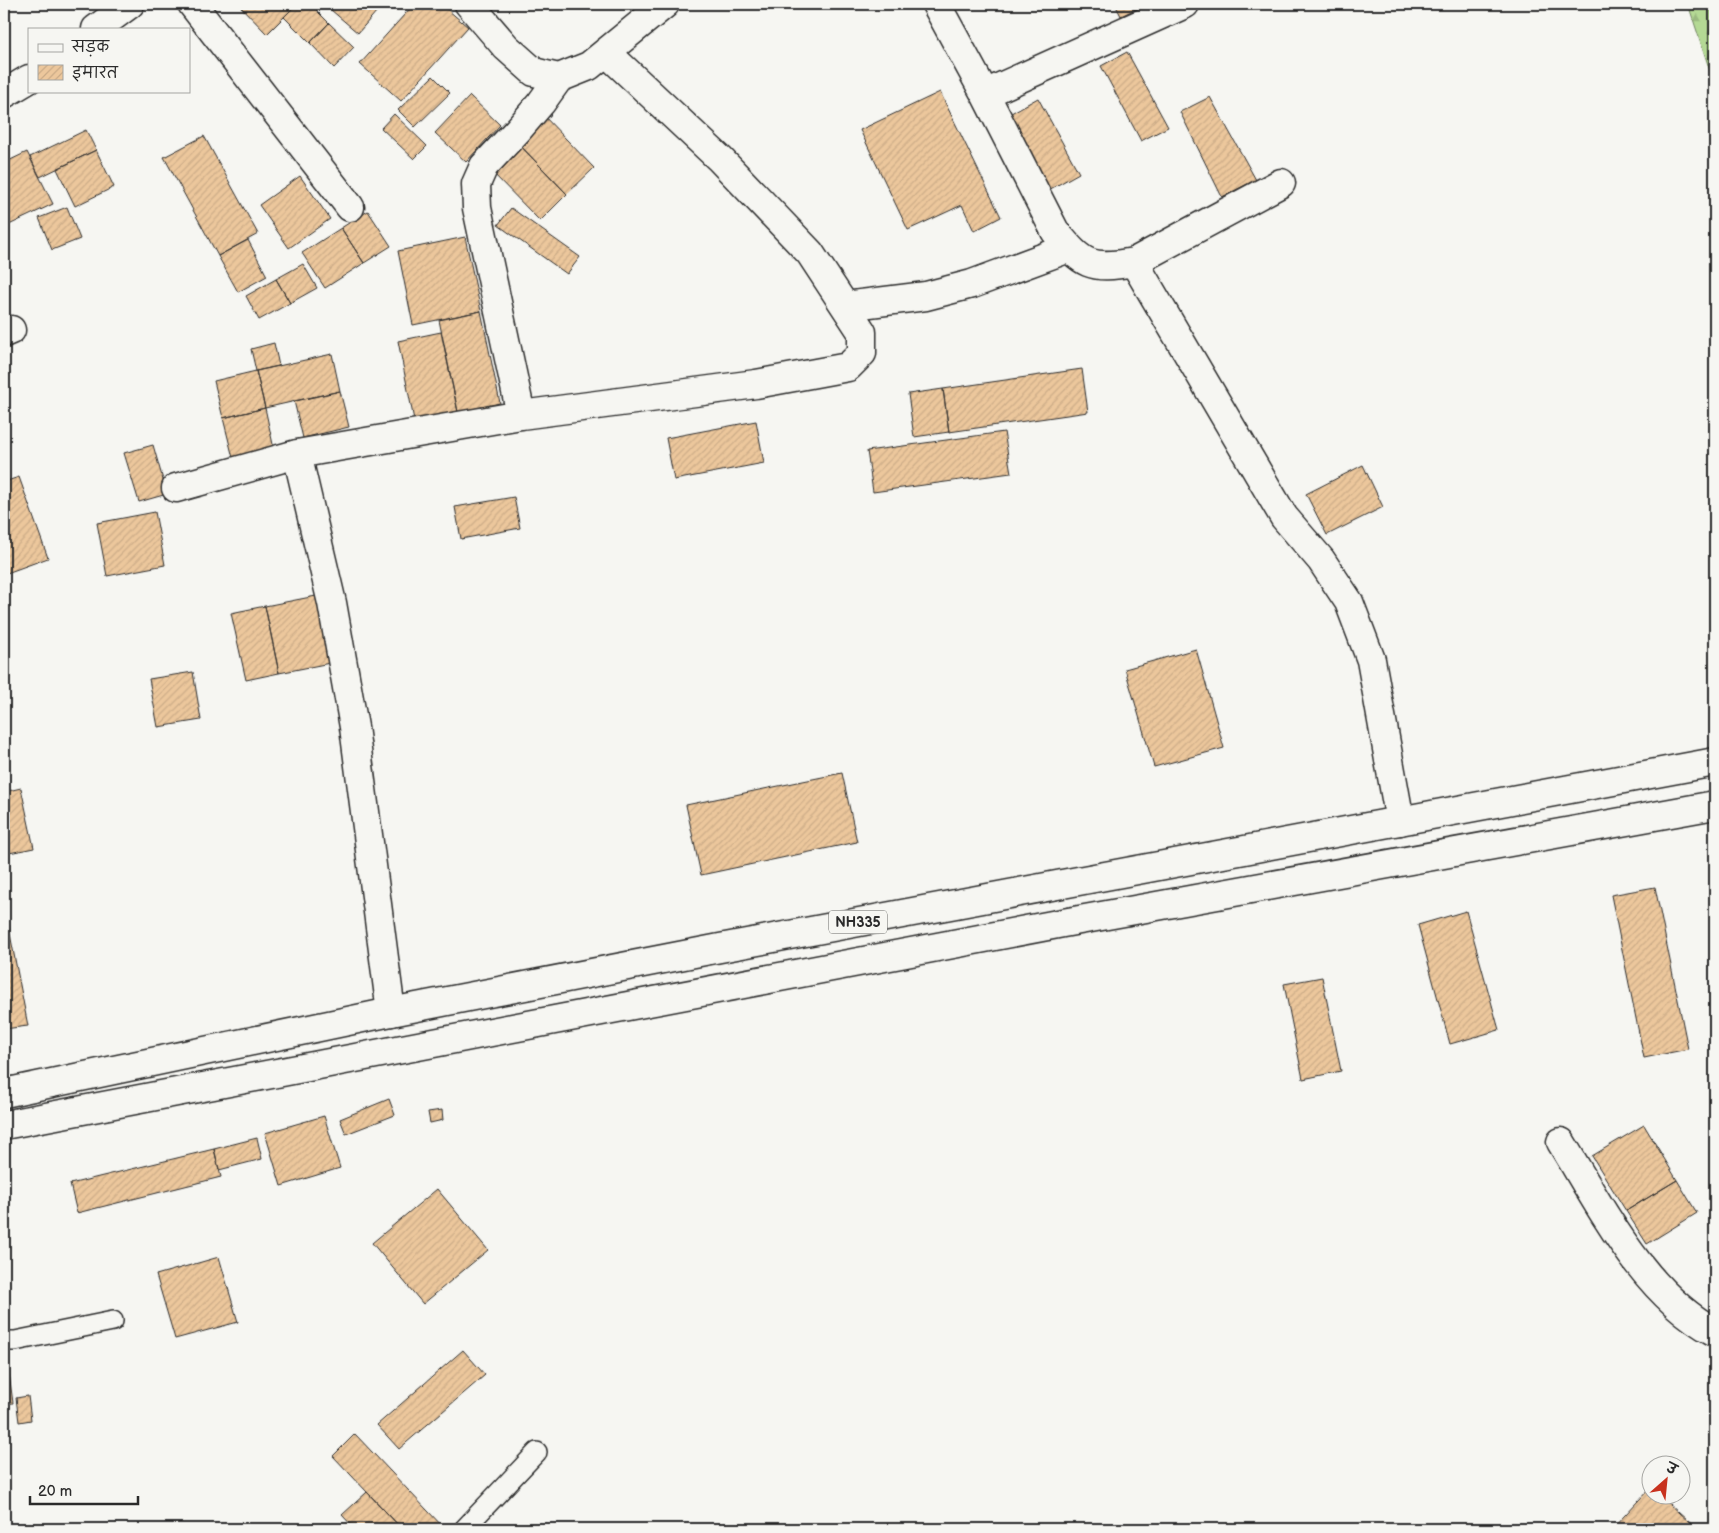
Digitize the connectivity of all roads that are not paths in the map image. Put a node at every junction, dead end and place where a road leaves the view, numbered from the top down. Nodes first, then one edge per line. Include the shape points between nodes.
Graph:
1 (130, 4) edge
2 (192, 4) edge
3 (469, 4) edge
4 (665, 4) edge
5 (936, 4) edge
6 (1185, 4) edge
7 (97, 28) edge
8 (606, 52) junction
9 (559, 78) junction
10 (28, 80) edge
11 (4, 94) edge
12 (985, 94) junction
13 (1281, 183) dead end
14 (350, 208) dead end
15 (1069, 248) junction
16 (1134, 262) junction
17 (845, 306) junction
18 (521, 415) junction
19 (297, 454) junction
20 (176, 488) dead end
21 (1715, 762) edge
22 (1715, 805) edge
23 (1400, 821) junction
24 (391, 1012) junction
25 (4, 1093) edge
26 (4, 1125) edge
27 (1561, 1142) dead end
28 (113, 1321) dead end
29 (1715, 1332) edge
30 (4, 1341) edge
31 (537, 1452) dead end
32 (464, 1529) edge

1 - 7 main road
2 - 14 main road
3 - 9 main road via 506,47 534,72
4 - 8 main road
5 - 12 main road
6 - 12 main road
8 - 9 main road via 589,66
8 - 17 main road via 720,159 810,253
9 - 18 main road via 541,103 484,166 476,184 477,208
10 - 11 main road
12 - 15 main road via 1055,231
13 - 16 main road
15 - 16 main road via 1089,264 1110,266
15 - 17 main road via 972,284 926,296
16 - 23 main road via 1284,517 1321,560 1349,602 1371,660
17 - 18 main road via 862,332 862,353 848,367 756,384
18 - 19 main road
19 - 20 main road
19 - 24 main road via 332,604 354,727
21 - 23 main road, NH335
22 - 26 main road via 1063,923
23 - 24 main road, NH335
24 - 25 main road, NH335
27 - 29 main road via 1614,1230 1657,1286 1697,1323
28 - 30 lane
31 - 32 lane

